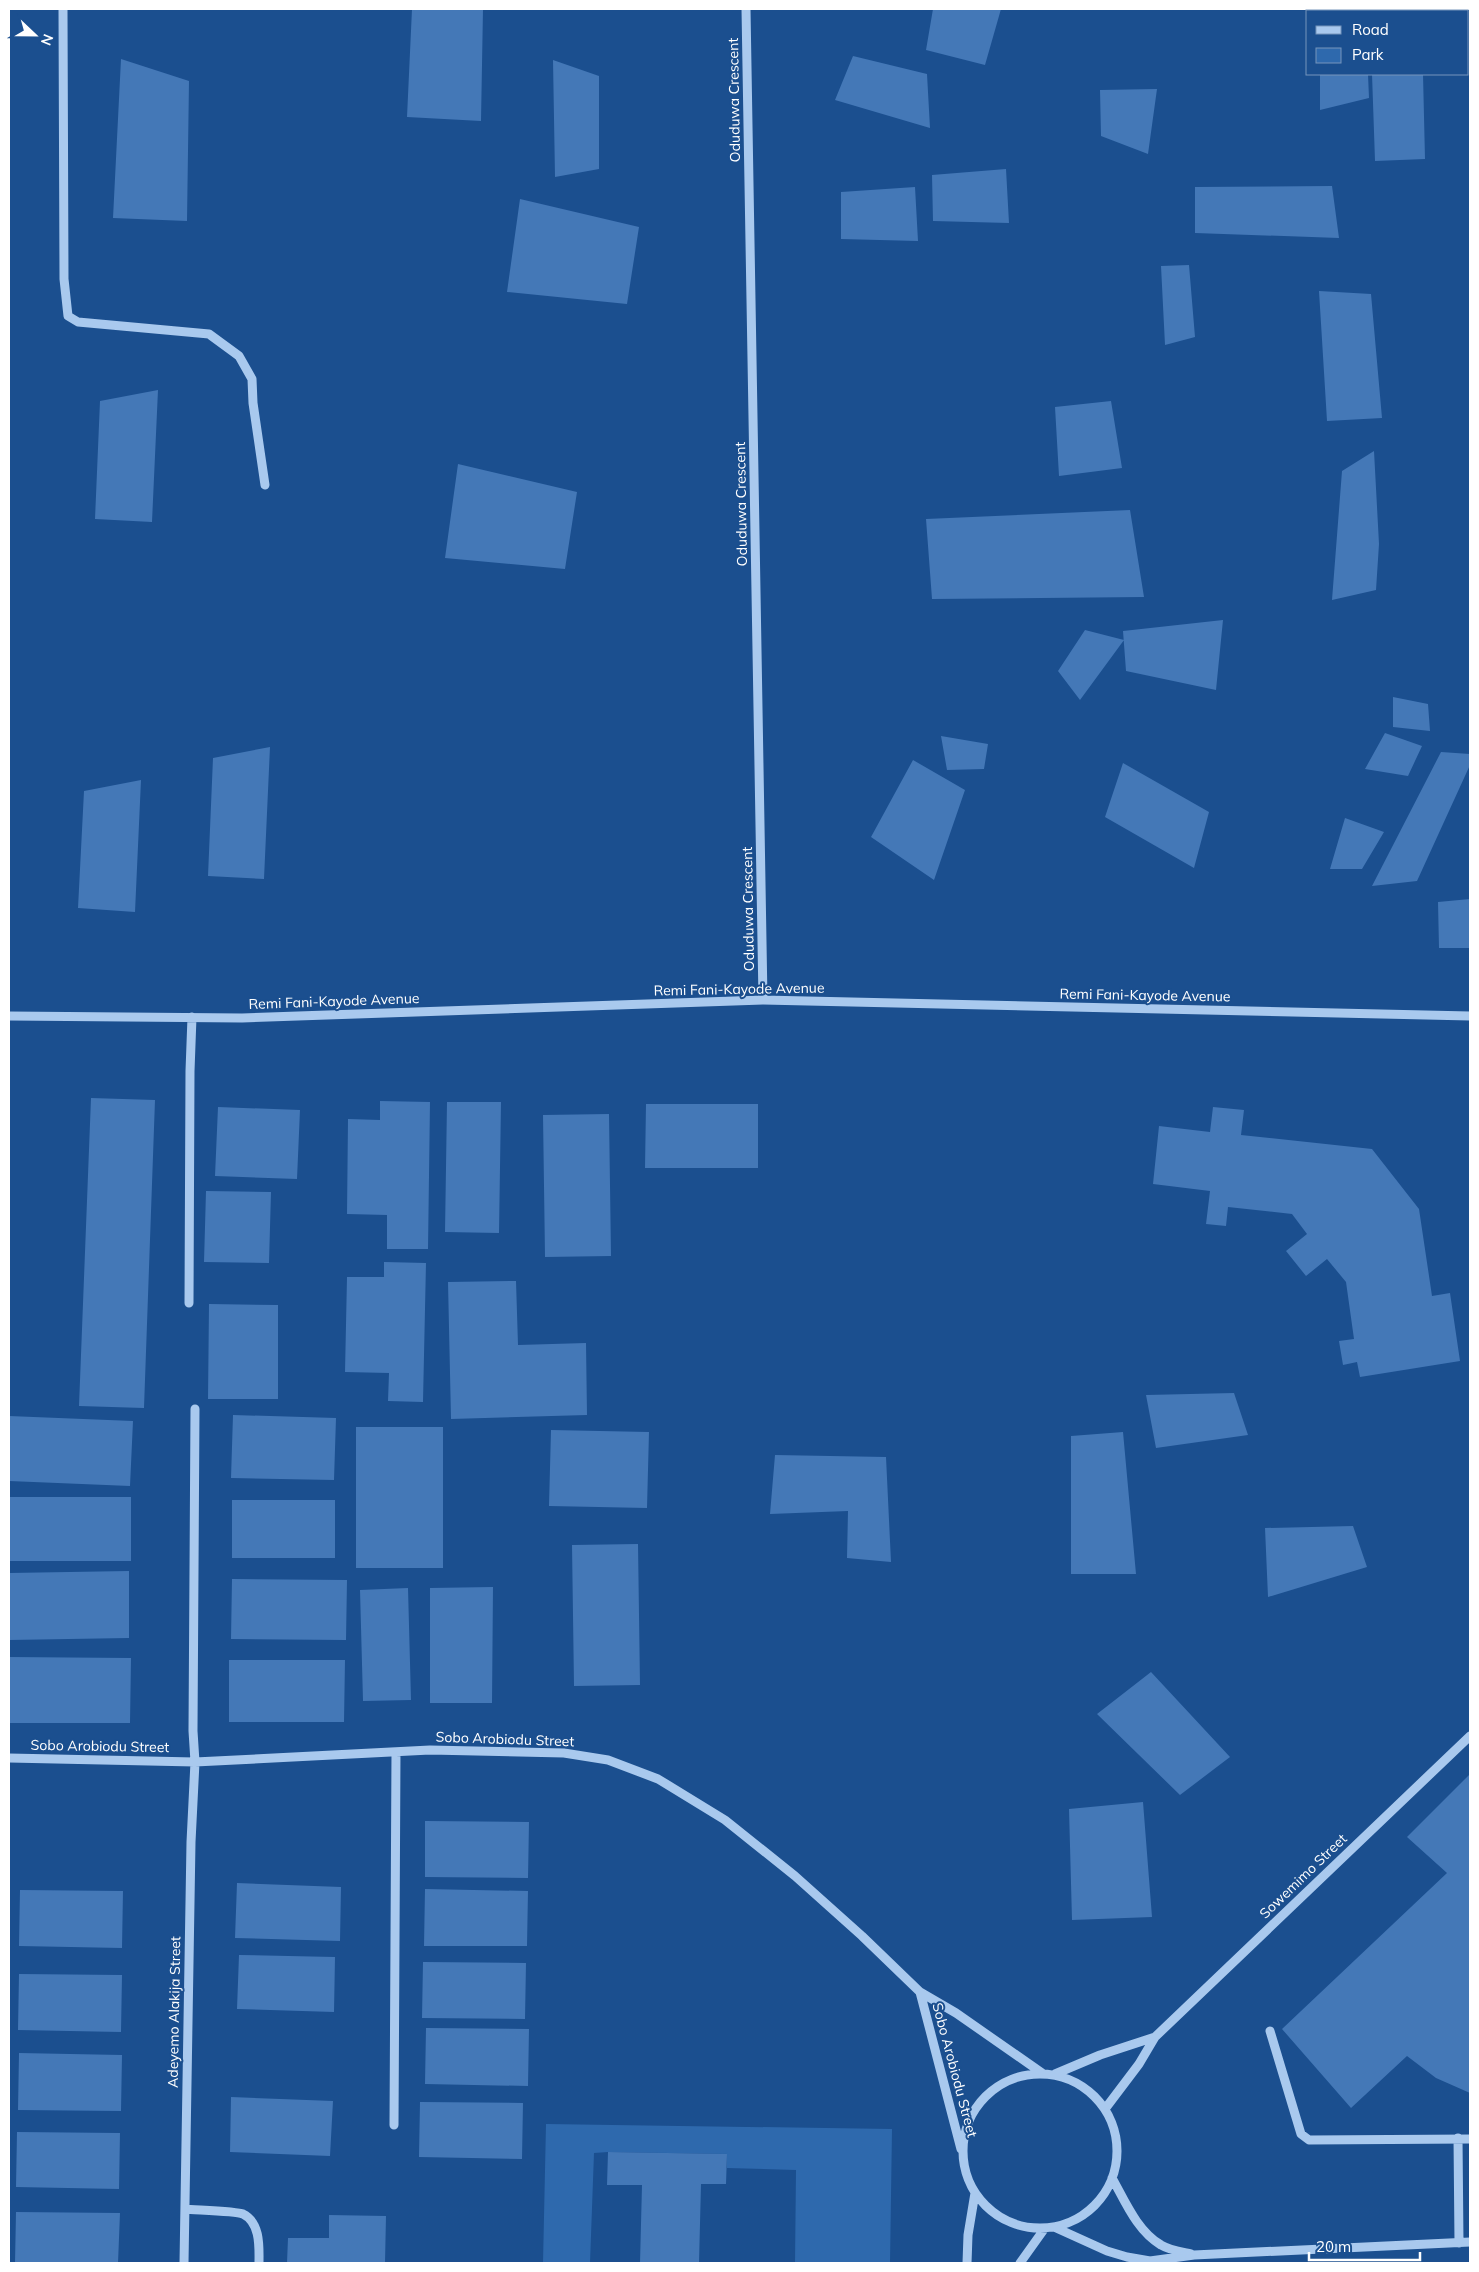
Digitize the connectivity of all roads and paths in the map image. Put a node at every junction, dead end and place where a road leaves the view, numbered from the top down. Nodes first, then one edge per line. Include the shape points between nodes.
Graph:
1 (63, 9) edge
2 (746, 9) edge
3 (265, 485) dead end
4 (763, 1000) junction
5 (9, 1016) edge
6 (1470, 1016) edge
7 (192, 1017) junction
8 (189, 1303) dead end
9 (196, 1408) dead end
10 (1470, 1736) edge
11 (396, 1752) junction
12 (9, 1758) edge
13 (195, 1762) junction
14 (920, 1992) junction
15 (1270, 2031) dead end
16 (1155, 2036) junction
17 (1042, 2073) junction
18 (1055, 2074) junction
19 (1105, 2109) junction
20 (394, 2125) dead end
21 (1458, 2138) junction
22 (1470, 2139) edge
23 (963, 2155) junction
24 (1112, 2178) junction
25 (975, 2193) junction
26 (185, 2209) junction
27 (1050, 2228) junction
28 (1459, 2242) junction
29 (1470, 2242) edge
30 (1194, 2255) junction
31 (184, 2263) edge
32 (259, 2263) edge
33 (967, 2263) edge
34 (1020, 2263) edge

1 - 3 street via 64,279 68,316 78,322 209,334 239,356 252,379
2 - 4 street, Oduduwa Crescent
4 - 6 street, Remi Fani-Kayode Avenue
4 - 7 street, Remi Fani-Kayode Avenue
5 - 7 street, Remi Fani-Kayode Avenue
7 - 8 street
9 - 13 street, Adeyemo Alakija Street
10 - 16 street, Sowemimo Street
11 - 13 street, Sobo Arobiodu Street
11 - 14 street, Sobo Arobiodu Street via 564,1753 608,1760 658,1779 725,1820 787,1870
11 - 20 street
12 - 13 street, Sobo Arobiodu Street
13 - 26 street, Adeyemo Alakija Street via 190,1842
14 - 17 street, Sobo Arobiodu Street
14 - 23 street, Sobo Arobiodu Street
15 - 21 street via 1301,2134 1309,2140
16 - 18 street, Sowemimo Street
16 - 19 street, Sowemimo Street via 1139,2064
17 - 18 street
17 - 23 street via 1012,2079 991,2091 976,2109 965,2131
18 - 19 street via 1070,2079 1089,2092
19 - 24 street via 1114,2131 1117,2154
21 - 22 street
21 - 28 street
23 - 25 street via 966,2175
24 - 27 street via 1099,2200 1079,2218
24 - 30 street via 1145,2232 1161,2246
25 - 27 street via 987,2208 1003,2219 1021,2226
25 - 33 street
26 - 31 street, Adeyemo Alakija Street
26 - 32 street via 243,2214 252,2223 260,2241
27 - 30 street via 1107,2251 1150,2262
27 - 34 street
28 - 29 street
28 - 30 street

